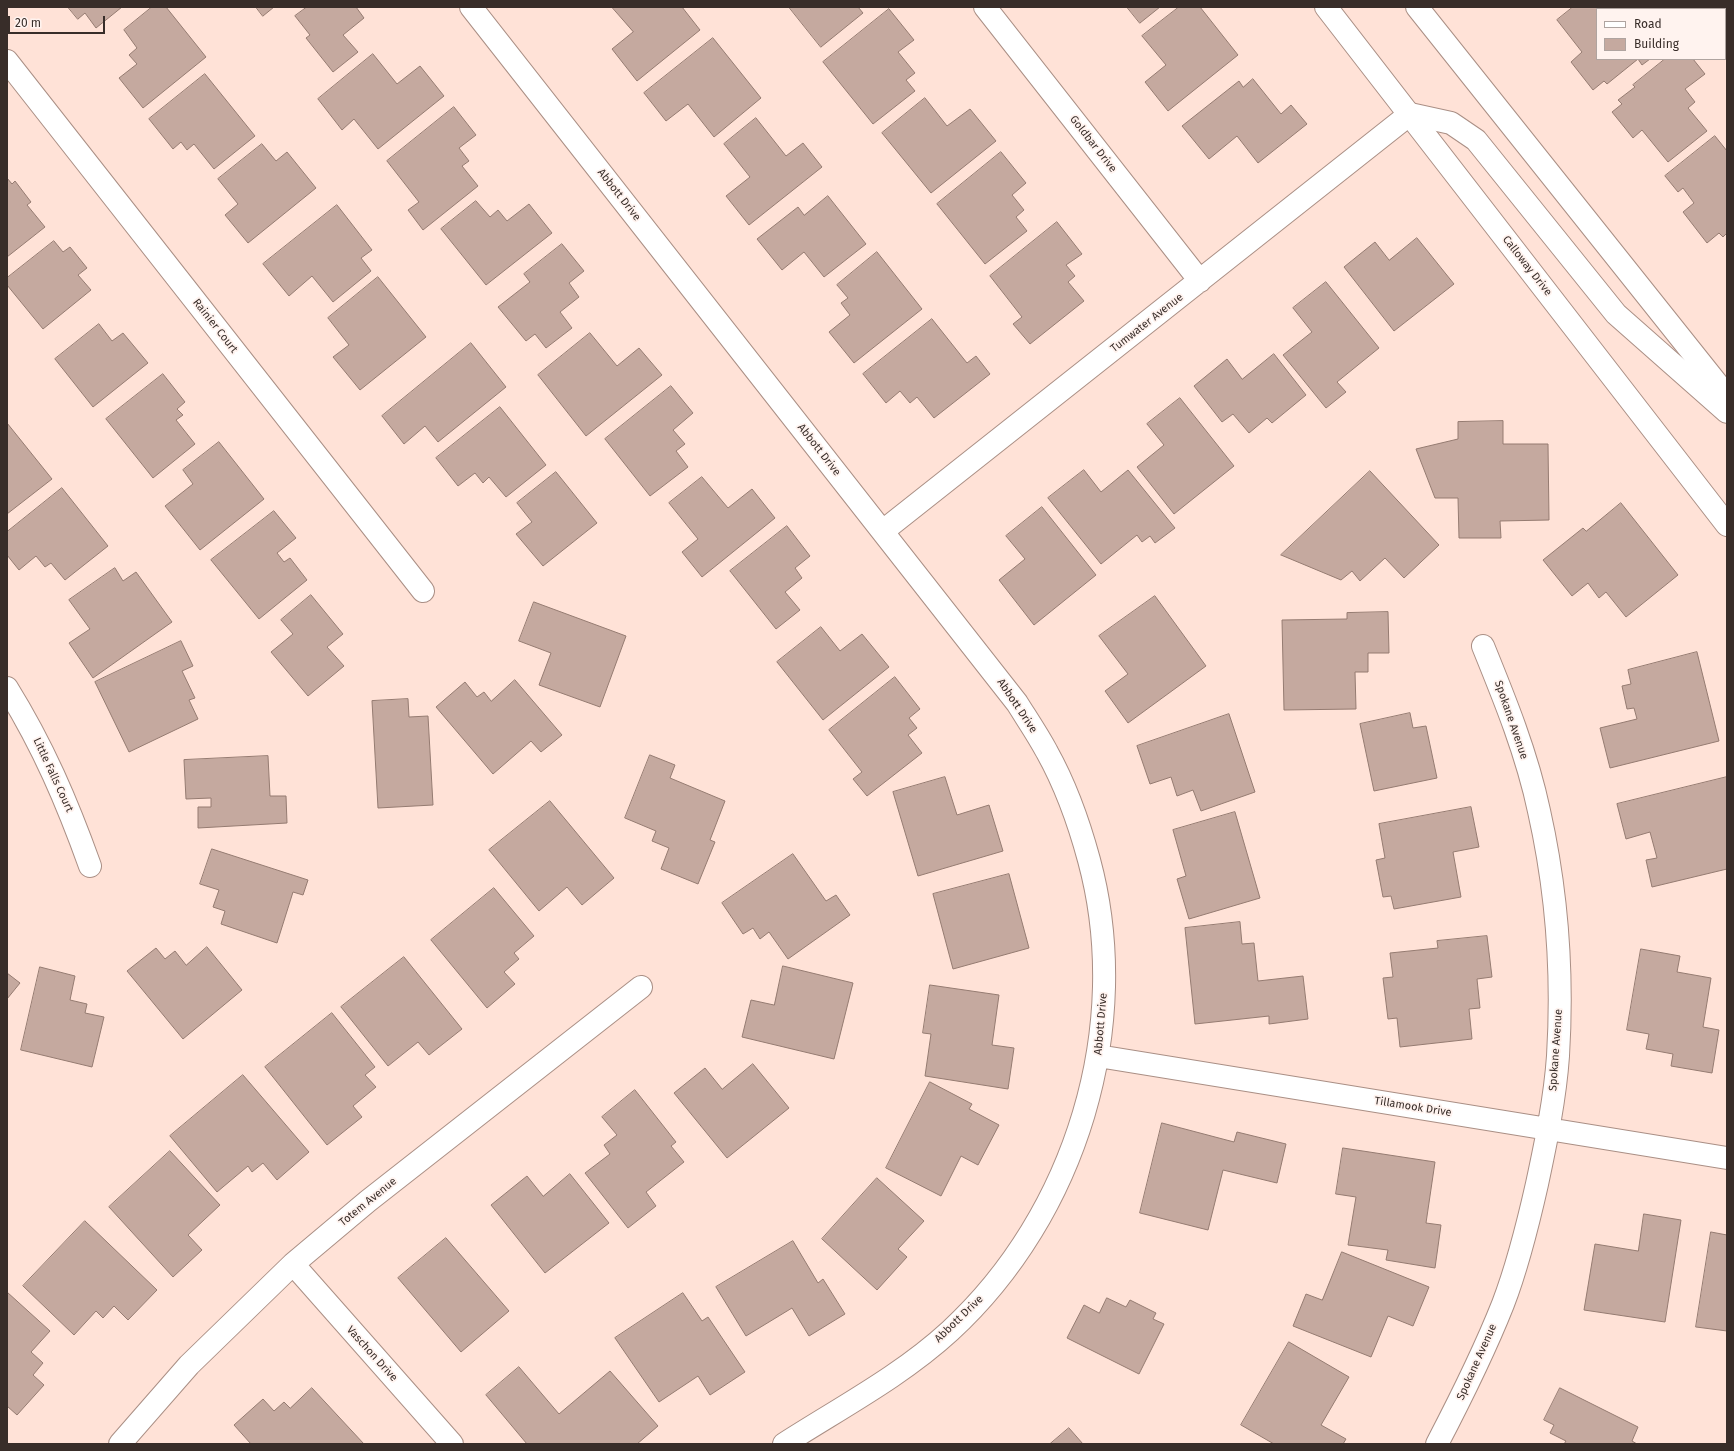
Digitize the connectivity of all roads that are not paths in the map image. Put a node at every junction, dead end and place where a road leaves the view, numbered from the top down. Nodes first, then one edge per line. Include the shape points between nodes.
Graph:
1 (471, 7) edge
2 (985, 7) edge
3 (1326, 7) edge
4 (1417, 7) edge
5 (7, 61) edge
6 (1410, 114) junction
7 (1200, 281) junction
8 (1727, 396) edge
9 (1727, 412) edge
10 (1727, 525) edge
11 (883, 531) junction
12 (423, 591) dead end
13 (1483, 646) dead end
14 (7, 688) edge
15 (90, 866) dead end
16 (641, 987) dead end
17 (1098, 1056) junction
18 (1549, 1129) junction
19 (1727, 1158) edge
20 (293, 1264) junction
21 (809, 1438) edge
22 (120, 1444) edge
23 (452, 1444) edge
24 (784, 1444) edge
25 (1437, 1444) edge

1 - 11 street, Abbott Drive
2 - 7 street, Goldbar Drive
3 - 6 street, Calloway Drive
4 - 8 street
5 - 12 street, Rainier Court
6 - 7 street, Tumwater Avenue
6 - 9 street via 1451,123 1476,140 1616,314
6 - 10 street, Calloway Drive
7 - 11 street, Tumwater Avenue
11 - 17 street, Abbott Drive via 1017,702 1047,752 1072,806 1090,862 1101,919 1104,986
13 - 18 street, Spokane Avenue via 1515,726 1539,811 1554,897 1559,969 1558,1056
14 - 15 street, Little Falls Court via 32,728 69,806
16 - 20 street, Totem Avenue via 368,1201
17 - 18 street, Tillamook Drive
17 - 21 street, Abbott Drive via 1082,1120 1062,1176 1035,1227 996,1282 950,1331 905,1368
18 - 19 street, Tillamook Drive
18 - 25 street, Spokane Avenue via 1528,1225 1503,1303 1472,1378
20 - 22 street, Totem Avenue via 189,1365
20 - 23 street, Vaschon Drive
21 - 24 street, Abbott Drive

